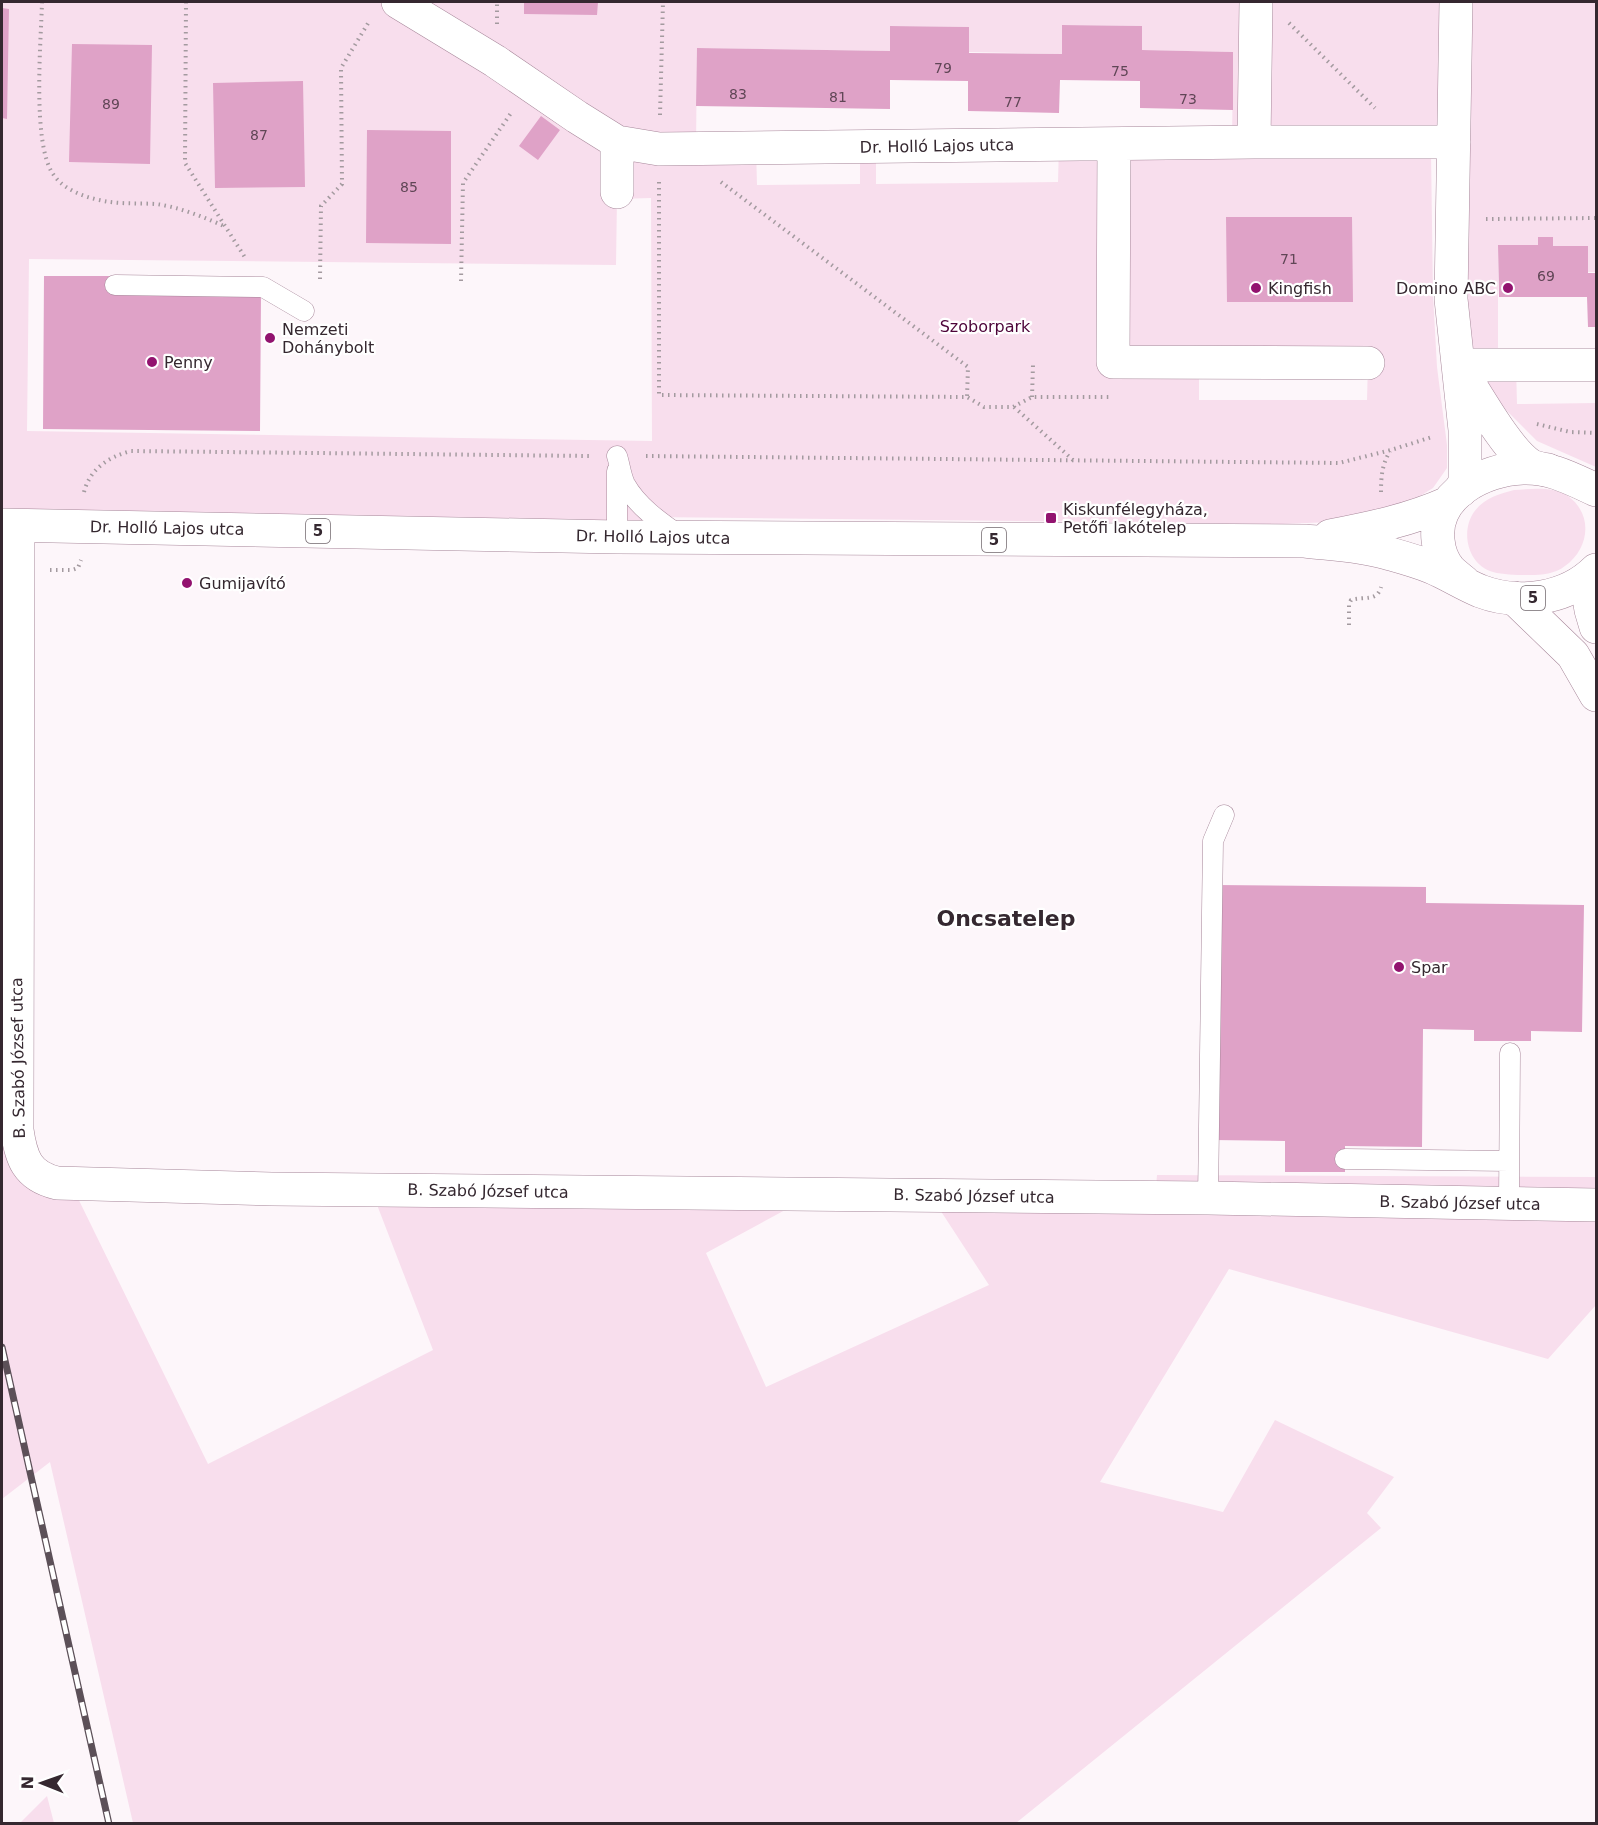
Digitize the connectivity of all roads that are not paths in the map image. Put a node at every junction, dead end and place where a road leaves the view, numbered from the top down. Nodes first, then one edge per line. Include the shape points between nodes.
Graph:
1 (1256, 2) edge
2 (1456, 2) edge
3 (386, 6) edge
4 (617, 142) junction
5 (1254, 142) junction
6 (1454, 142) junction
7 (1114, 144) junction
8 (617, 192) dead end
9 (115, 285) dead end
10 (304, 311) dead end
11 (1368, 363) dead end
12 (1458, 365) junction
13 (1596, 365) edge
14 (1481, 428) junction
15 (1548, 470) junction
16 (1594, 491) edge
17 (1454, 497) junction
18 (10, 526) edge
19 (617, 537) junction
20 (684, 538) junction
21 (1305, 541) junction
22 (1594, 573) edge
23 (1465, 583) junction
24 (1514, 598) junction
25 (1596, 627) edge
26 (1596, 695) edge
27 (1224, 815) dead end
28 (1510, 1053) dead end
29 (1345, 1159) dead end
30 (1509, 1161) junction
31 (1208, 1198) junction
32 (1509, 1205) junction
33 (1596, 1205) edge

1 - 5 street
2 - 6 street
3 - 4 street, Dr. Holló Lajos utca via 495,61
4 - 7 street, Dr. Holló Lajos utca via 668,149
4 - 8 street
5 - 6 street, Dr. Holló Lajos utca
5 - 7 street, Dr. Holló Lajos utca
6 - 12 street via 1451,299
7 - 11 street via 1113,363
9 - 10 lane via 263,286
12 - 13 street
12 - 14 street
14 - 15 street via 1512,447 1530,465
14 - 17 street via 1465,482
15 - 16 street, 5
15 - 17 street, 5 via 1510,469 1487,475
17 - 21 street, 5 via 1425,514
17 - 23 street, 5 via 1442,515 1438,543 1450,570
18 - 19 street, Dr. Holló Lajos utca / 5
18 - 31 street, B. Szabó József utca via 17,1130 22,1154 30,1169 41,1178 57,1183 272,1189
19 - 20 street, Dr. Holló Lajos utca / 5
19 - 20 lane via 617,456 624,482 636,499
20 - 21 street, Dr. Holló Lajos utca / 5
21 - 23 street, 5 via 1383,551
22 - 24 street, 5 via 1548,596
22 - 25 street via 1591,610
23 - 24 street, 5 via 1497,596
24 - 26 street via 1573,655
27 - 31 lane via 1213,841
28 - 30 lane
29 - 30 lane
30 - 32 lane
31 - 32 street, B. Szabó József utca
32 - 33 street, B. Szabó József utca

